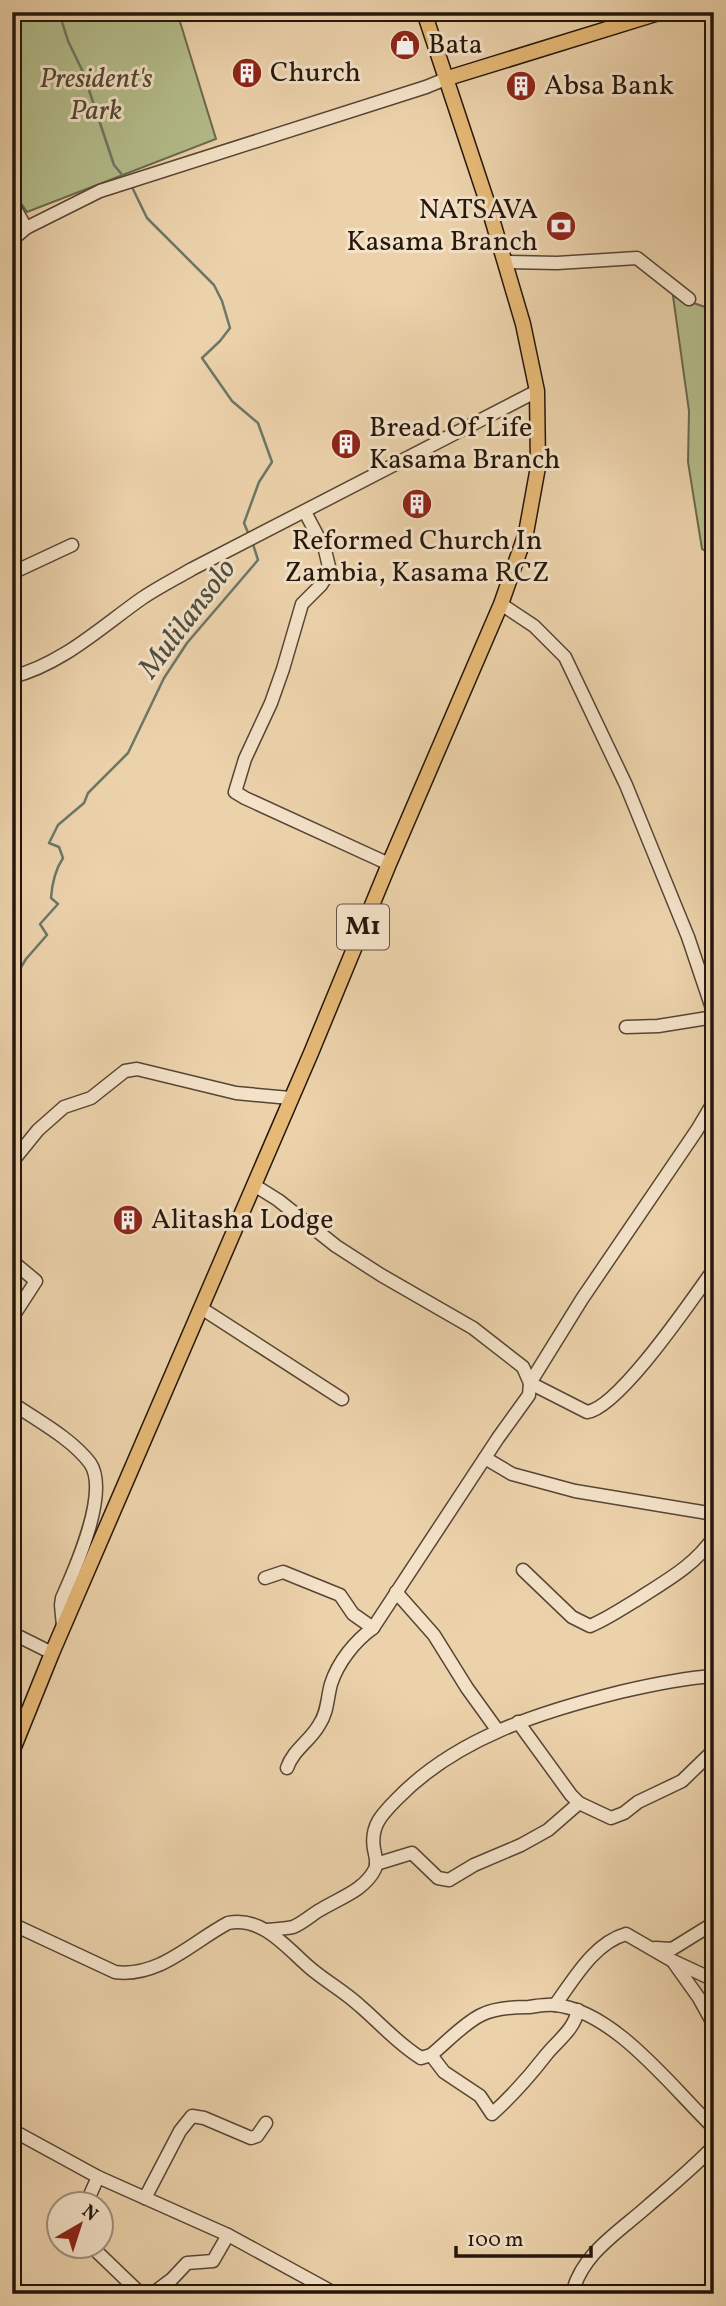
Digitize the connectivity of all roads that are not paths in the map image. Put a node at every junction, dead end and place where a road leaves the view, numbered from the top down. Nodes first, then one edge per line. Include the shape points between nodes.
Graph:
1 (424, 12) edge
2 (662, 12) edge
3 (448, 78) junction
4 (12, 203) edge
5 (26, 228) junction
6 (12, 240) edge
7 (505, 262) junction
8 (689, 299) dead end
9 (537, 391) junction
10 (305, 512) junction
11 (72, 545) dead end
12 (12, 573) edge
13 (501, 604) junction
14 (12, 677) edge
15 (389, 864) junction
16 (714, 1015) edge
17 (626, 1027) dead end
18 (290, 1098) junction
19 (710, 1108) dead end
20 (12, 1162) edge
21 (254, 1185) junction
22 (12, 1261) edge
23 (714, 1269) edge
24 (201, 1308) junction
25 (12, 1318) edge
26 (530, 1382) junction
27 (342, 1399) dead end
28 (12, 1404) edge
29 (485, 1458) junction
30 (714, 1514) edge
31 (714, 1537) edge
32 (710, 1552) edge
33 (523, 1570) dead end
34 (265, 1578) dead end
35 (396, 1592) junction
36 (64, 1626) junction
37 (373, 1628) junction
38 (12, 1633) edge
39 (51, 1653) junction
40 (714, 1676) edge
41 (518, 1722) junction
42 (498, 1731) junction
43 (714, 1750) edge
44 (12, 1752) edge
45 (287, 1768) dead end
46 (579, 1803) junction
47 (376, 1864) junction
48 (714, 1923) edge
49 (12, 1924) edge
50 (267, 1930) junction
51 (653, 1948) junction
52 (671, 1960) junction
53 (714, 1980) edge
54 (555, 2005) junction
55 (579, 2011) junction
56 (714, 2025) edge
57 (432, 2055) junction
58 (266, 2123) dead end
59 (714, 2128) edge
60 (12, 2130) edge
61 (714, 2146) edge
62 (98, 2177) junction
63 (92, 2190) edge
64 (145, 2198) junction
65 (228, 2235) junction
66 (105, 2260) edge
67 (141, 2294) edge
68 (152, 2294) edge
69 (336, 2294) edge
70 (572, 2294) edge

1 - 3 main road
2 - 3 main road
3 - 5 street via 128,182 61,208
3 - 7 main road, M1
4 - 5 street
5 - 6 street
7 - 8 street via 637,258
7 - 9 main road, M1
9 - 10 street
9 - 13 main road, M1 via 533,500
10 - 14 street via 143,598 82,644 34,671
10 - 15 street via 325,550 330,571 302,604 271,703 235,792
11 - 12 street
13 - 15 main road, M1
13 - 16 street via 534,626 565,657 626,785 688,937
15 - 18 main road, M1
16 - 17 street
18 - 20 street via 236,1094 137,1069 125,1071 91,1098 64,1107
18 - 21 main road, M1
19 - 26 street
21 - 24 main road, M1
21 - 26 street via 336,1246 473,1328 523,1367
22 - 25 street via 36,1281
23 - 26 street via 666,1335 616,1394 595,1411 576,1408
24 - 27 street
24 - 36 main road, M1
26 - 29 street via 529,1395
28 - 36 street via 75,1448 94,1472 88,1535 61,1605
29 - 30 street via 512,1474 575,1491
29 - 35 street
31 - 32 street
32 - 33 street via 590,1626 572,1618
34 - 37 street via 283,1572 340,1595 353,1614
35 - 37 street
35 - 42 street via 434,1635
36 - 39 main road, M1
37 - 45 street via 343,1660 320,1723
38 - 39 street
39 - 44 main road, M1
40 - 41 street via 642,1687
41 - 42 street
41 - 46 street
42 - 47 street via 431,1770 382,1815 372,1834
43 - 46 street via 682,1781 616,1817
46 - 47 street via 548,1830 449,1880 438,1878 412,1853
47 - 50 street via 356,1890 301,1923
48 - 51 street via 672,1949
49 - 50 street via 127,1974 179,1956 228,1923 237,1921
50 - 57 street via 405,2048 421,2058
51 - 52 street
51 - 54 street via 626,1934 612,1938 577,1972
52 - 53 street
52 - 56 street
54 - 55 street
54 - 57 street via 510,2007 483,2014
55 - 57 street via 576,2021 525,2083 492,2114 480,2096 444,2073
55 - 59 street via 623,2039
58 - 64 street via 251,2137 192,2116
60 - 62 street
61 - 70 street via 585,2262
62 - 63 street
62 - 64 street
64 - 65 street
65 - 68 street via 213,2261 187,2263
65 - 69 street
66 - 67 street

